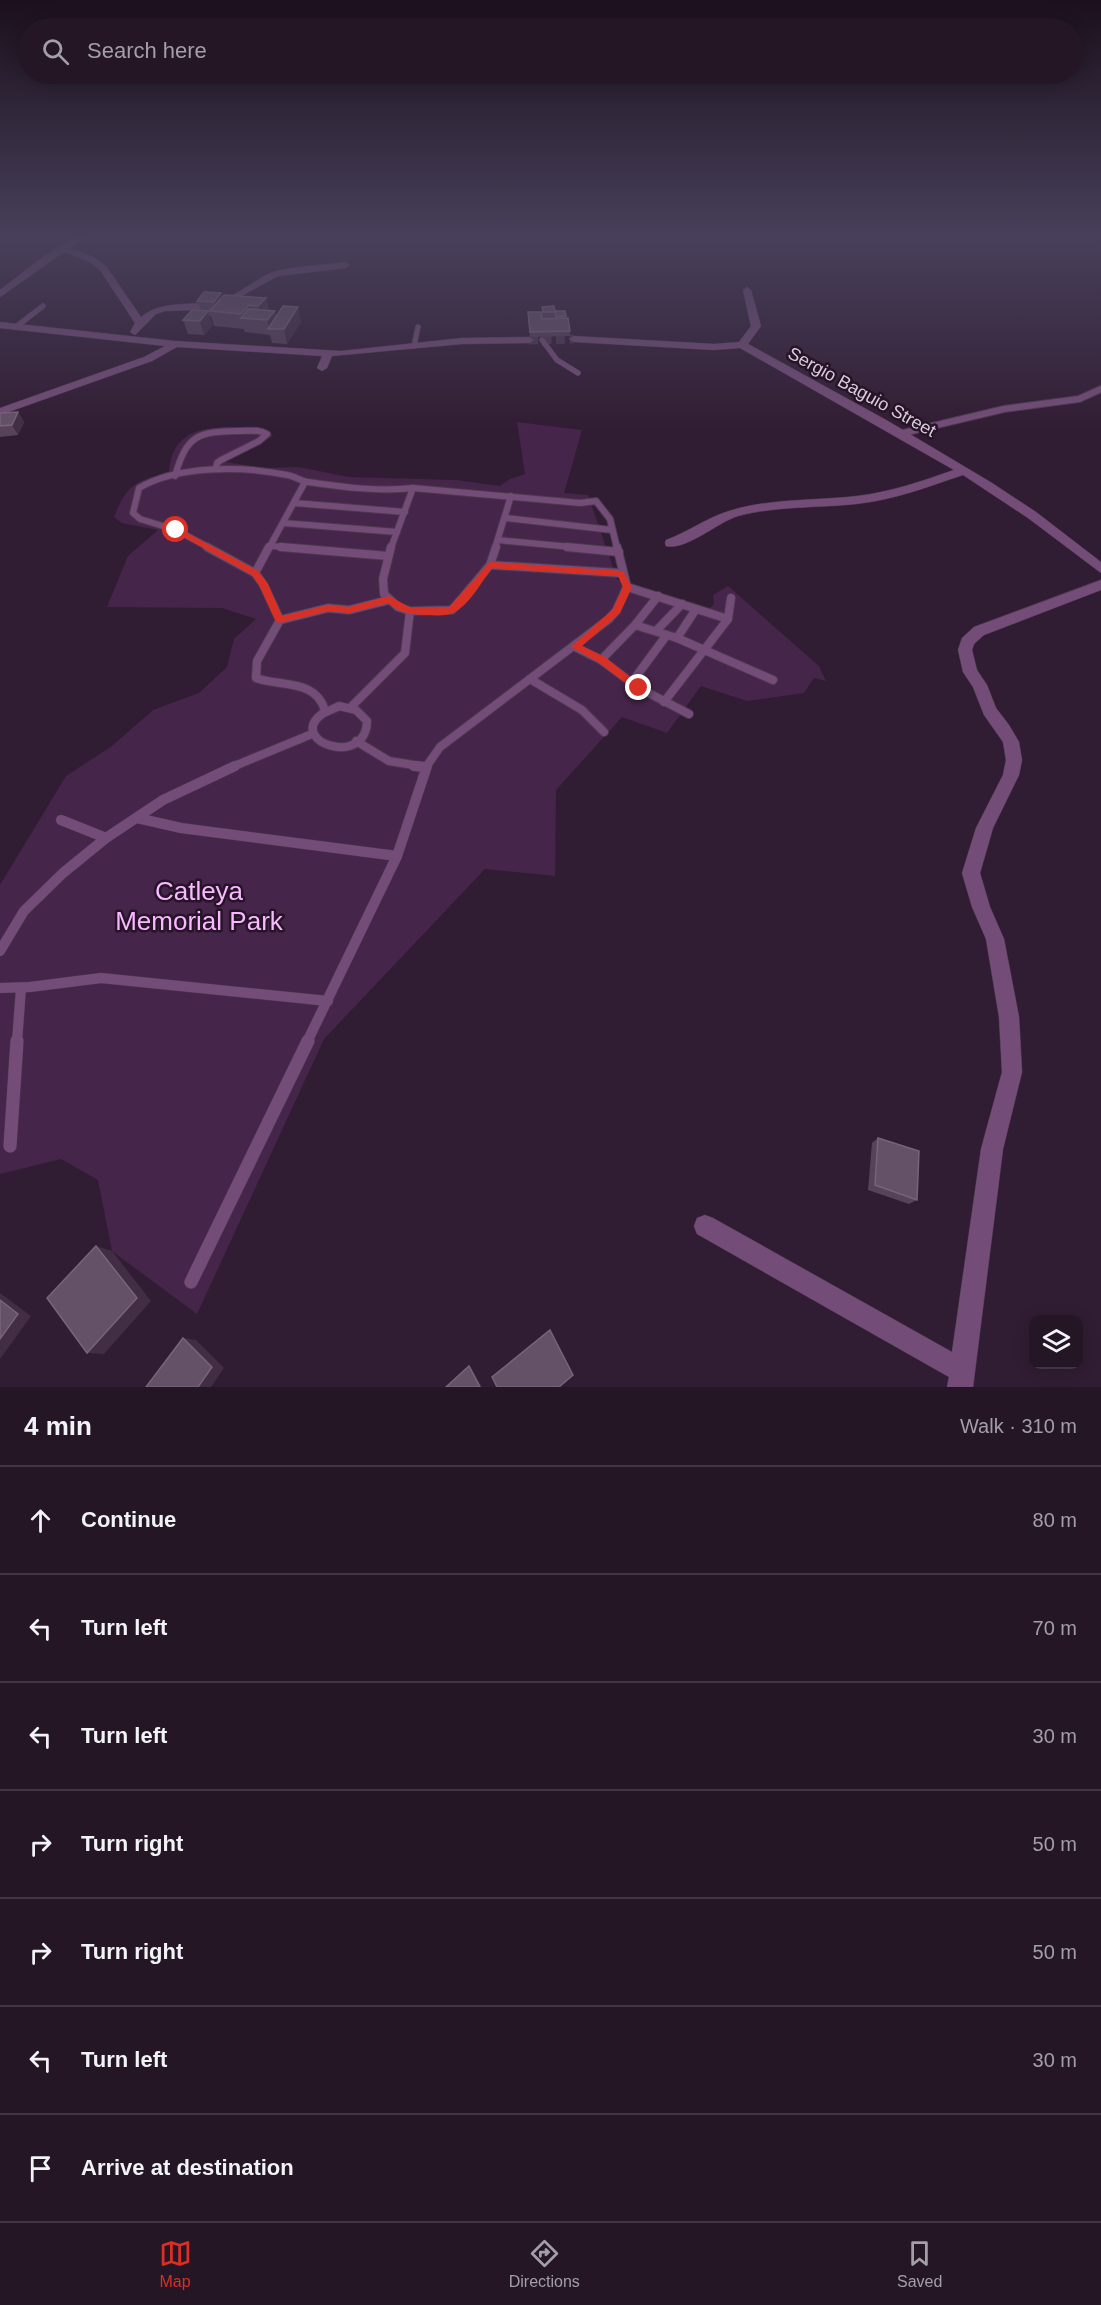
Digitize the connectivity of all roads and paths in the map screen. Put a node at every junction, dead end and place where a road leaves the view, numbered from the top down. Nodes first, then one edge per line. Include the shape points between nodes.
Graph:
1 (124, 299) edge
2 (231, 299) edge
3 (749, 299) edge
4 (43, 306) dead end
5 (140, 323) junction
6 (0, 325) edge
7 (17, 326) junction
8 (418, 327) dead end
9 (574, 339) tunnel mouth
10 (130, 340) junction
11 (530, 340) tunnel mouth
12 (542, 340) dead end
13 (175, 344) junction
14 (742, 345) junction
15 (414, 346) junction
16 (328, 353) junction
17 (322, 368) dead end
18 (578, 373) dead end
19 (1101, 389) edge
20 (0, 412) edge
21 (903, 433) junction
22 (216, 469) junction
23 (963, 471) junction
24 (175, 476) junction
25 (304, 482) junction
26 (413, 488) junction
27 (511, 496) junction
28 (294, 503) junction
29 (405, 512) junction
30 (506, 518) junction
31 (283, 523) junction
32 (612, 530) junction
33 (397, 532) junction
34 (498, 540) junction
35 (671, 543) dead end
36 (271, 546) junction
37 (619, 552) junction
38 (388, 556) junction
39 (490, 565) junction
40 (1101, 569) edge
41 (255, 573) junction
42 (620, 573) junction
43 (1101, 585) edge
44 (627, 587) junction
45 (658, 596) junction
46 (731, 598) dead end
47 (389, 600) junction
48 (682, 604) junction
49 (696, 609) junction
50 (410, 611) junction
51 (728, 619) junction
52 (279, 620) junction
53 (635, 625) junction
54 (656, 631) junction
55 (666, 636) junction
56 (677, 638) junction
57 (576, 647) junction
58 (704, 651) junction
59 (601, 660) junction
60 (530, 679) junction
61 (773, 680) dead end
62 (632, 682) junction
63 (664, 702) junction
64 (352, 706) junction
65 (326, 710) junction
66 (689, 714) dead end
67 (604, 732) dead end
68 (312, 734) junction
69 (356, 741) junction
70 (426, 767) junction
71 (136, 818) junction
72 (61, 820) dead end
73 (106, 838) junction
74 (397, 856) junction
75 (0, 951) edge
76 (0, 988) edge
77 (21, 988) junction
78 (328, 1002) junction
79 (10, 1146) dead end
80 (705, 1226) dead end
81 (191, 1282) dead end
82 (961, 1379) edge

1 - 5 street
2 - 5 street via 196,307 164,308
3 - 14 street via 756,326
4 - 7 lane
5 - 10 street
6 - 7 street
7 - 10 street
8 - 15 lane
9 - 14 street
10 - 13 street
11 - 15 street
12 - 18 lane via 557,360
13 - 16 street
13 - 20 street via 148,360
14 - 21 street, Sergio Baguio Street
15 - 16 street
16 - 17 street
19 - 21 lane via 1079,399 1004,409
21 - 23 street, Sergio Baguio Street
22 - 24 lane
22 - 24 lane via 221,460 267,435 262,430 200,433 179,457
22 - 25 lane via 288,475
23 - 35 street via 900,493 731,514
23 - 40 street, Sergio Baguio Street via 1024,509
24 - 41 lane via 153,480 140,488 134,513 140,519 176,530
25 - 26 lane
25 - 28 lane
26 - 27 lane
26 - 29 lane
27 - 30 lane
27 - 32 lane via 596,501 605,508
28 - 29 lane
28 - 31 lane
29 - 33 lane
30 - 32 lane
30 - 34 lane
31 - 33 lane
31 - 36 lane
32 - 37 lane
33 - 38 lane
34 - 37 lane
34 - 39 lane
36 - 38 lane
36 - 41 lane
37 - 42 lane
38 - 47 lane via 383,579 384,594
39 - 42 lane
39 - 50 lane via 452,610
41 - 52 lane
42 - 44 lane
43 - 82 street via 979,631 967,642 965,650 970,672 980,685 989,711 1007,735 1014,760 971,873 995,939 1010,1017 1012,1072 992,1149
44 - 45 lane
44 - 57 lane via 609,620
45 - 48 lane
45 - 53 lane
46 - 51 lane
47 - 50 lane
47 - 52 lane via 349,610 328,608
48 - 49 lane
48 - 54 lane
49 - 51 lane
49 - 56 lane
50 - 64 lane via 405,653
51 - 58 lane
52 - 65 lane via 257,661 256,678 303,688 320,697
53 - 54 lane
53 - 59 lane
54 - 55 lane
55 - 56 lane
55 - 62 lane
56 - 58 lane
57 - 59 lane
57 - 60 lane
58 - 61 lane
58 - 63 lane
59 - 62 lane
60 - 67 lane via 582,710
60 - 70 lane via 440,747
62 - 63 lane
63 - 66 lane
64 - 65 lane
64 - 69 lane via 367,721 365,732
65 - 68 lane via 313,725
68 - 69 lane via 318,743 329,748
68 - 71 lane via 206,778
69 - 70 lane via 399,766
70 - 74 lane
71 - 73 lane
71 - 74 lane via 181,828
72 - 73 lane
73 - 75 lane via 24,911
74 - 78 lane
76 - 77 lane
77 - 78 lane via 100,978
77 - 79 lane
78 - 81 lane
80 - 82 street

